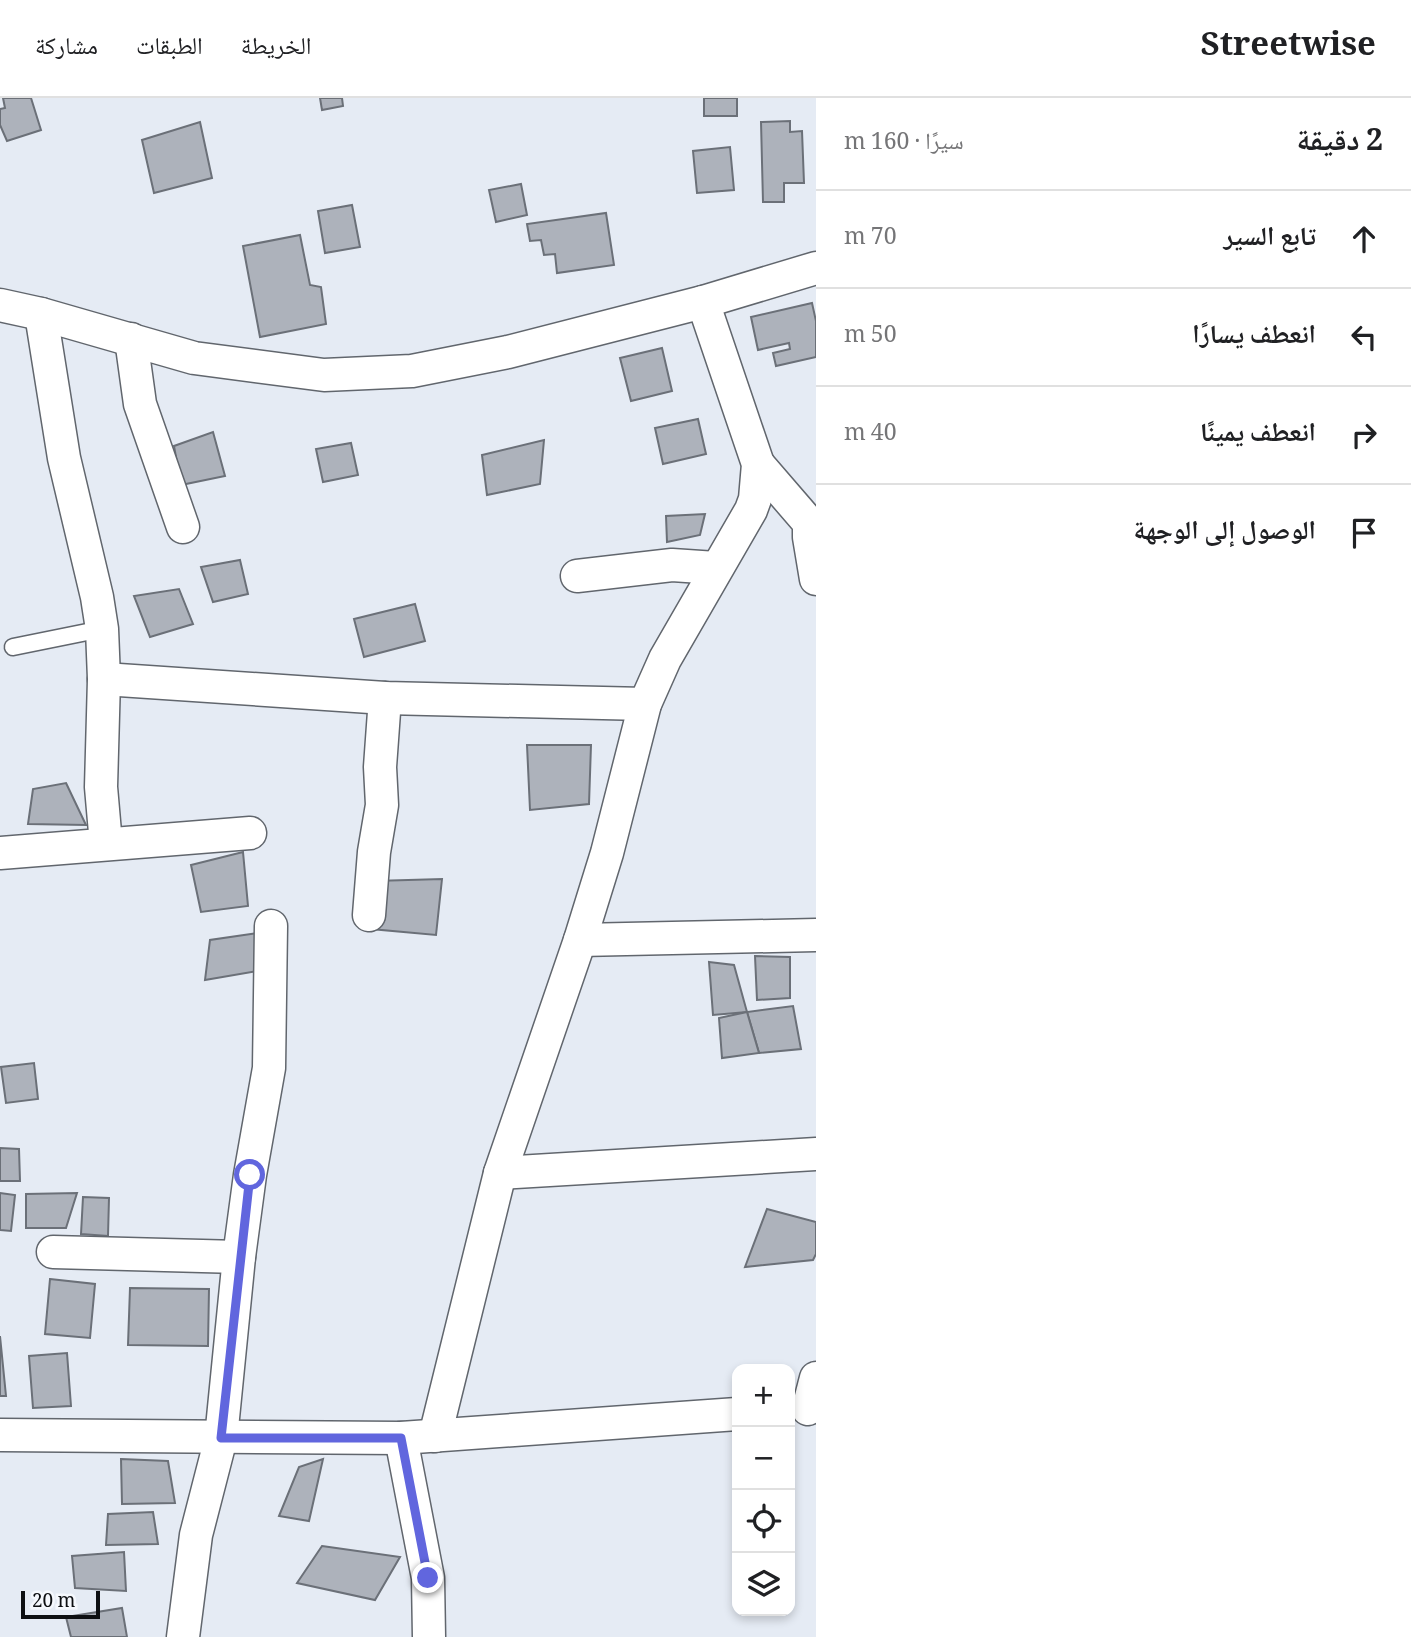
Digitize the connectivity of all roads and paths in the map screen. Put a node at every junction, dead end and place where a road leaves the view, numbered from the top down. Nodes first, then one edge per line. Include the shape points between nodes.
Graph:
1 (816, 268) edge
2 (703, 302) junction
3 (0, 305) edge
4 (41, 314) junction
5 (131, 339) junction
6 (758, 464) junction
7 (813, 523) edge
8 (183, 527) dead end
9 (716, 568) junction
10 (577, 576) dead end
11 (816, 579) edge
12 (102, 629) junction
13 (13, 647) dead end
14 (104, 680) junction
15 (385, 698) junction
16 (645, 704) junction
17 (250, 833) dead end
18 (106, 845) junction
19 (0, 853) edge
20 (369, 915) dead end
21 (271, 926) dead end
22 (816, 935) edge
23 (580, 940) junction
24 (816, 1154) edge
25 (500, 1173) junction
26 (53, 1252) dead end
27 (239, 1257) junction
28 (816, 1378) edge
29 (805, 1409) edge
30 (732, 1414) edge
31 (0, 1435) edge
32 (435, 1436) junction
33 (221, 1438) junction
34 (401, 1438) junction
35 (183, 1637) edge
36 (429, 1637) edge

1 - 2 street
2 - 5 street via 508,352 412,371 324,375 194,358
2 - 6 street
3 - 4 street
4 - 5 street
4 - 12 street via 64,458
5 - 8 street via 140,404
6 - 7 street
6 - 9 street via 751,510
7 - 11 street via 809,537
9 - 10 street via 671,565
9 - 16 street
12 - 13 lane
12 - 14 street
14 - 15 street
14 - 18 street via 101,787
15 - 16 street
15 - 20 street via 382,805
16 - 23 street
17 - 18 street
18 - 19 street
21 - 27 street via 269,1068
22 - 23 street
23 - 25 street
24 - 25 street
25 - 32 street
26 - 27 street
27 - 33 street
28 - 29 street
30 - 32 street
31 - 33 street
32 - 34 street
33 - 34 street
33 - 35 street via 196,1535
34 - 36 street via 428,1578

